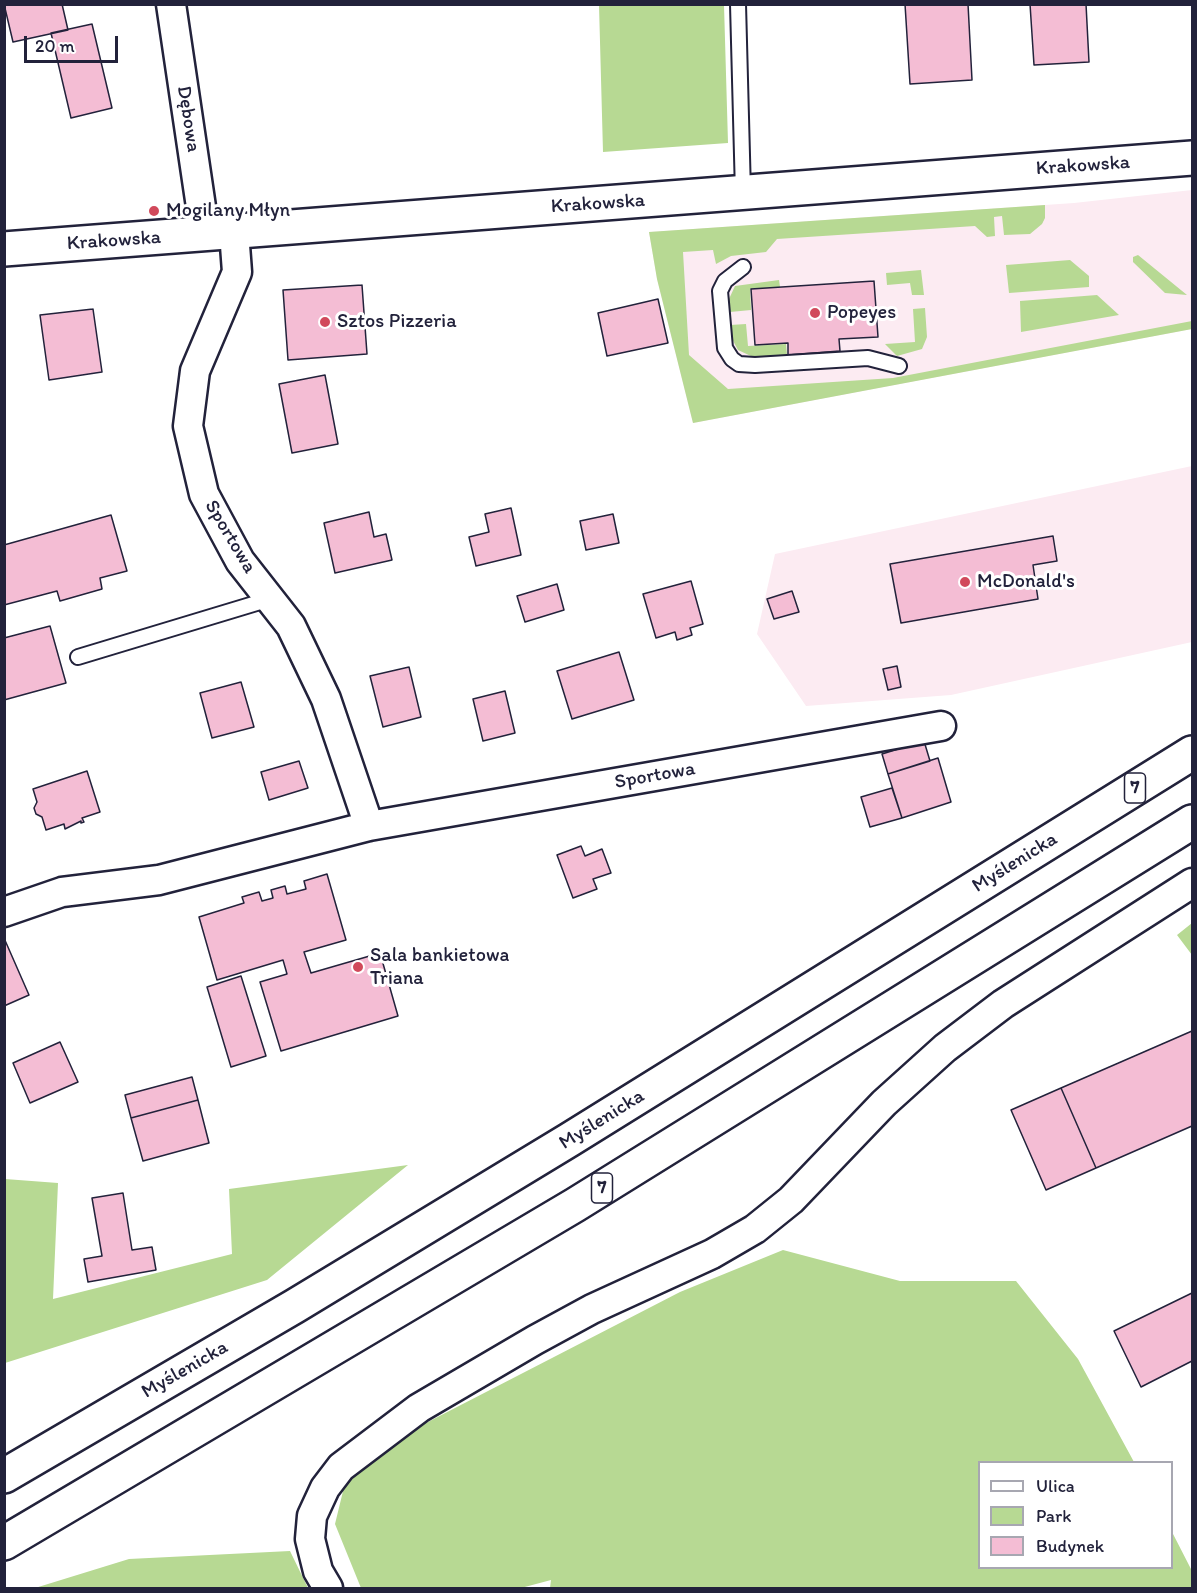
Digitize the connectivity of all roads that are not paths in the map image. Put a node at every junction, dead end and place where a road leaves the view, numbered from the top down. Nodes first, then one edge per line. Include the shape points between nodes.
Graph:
1 (171, 4) edge
2 (738, 4) edge
3 (1192, 158) edge
4 (743, 193) junction
5 (220, 233) junction
6 (4, 249) edge
7 (743, 267) dead end
8 (899, 366) dead end
9 (270, 599) junction
10 (78, 657) dead end
11 (941, 726) dead end
12 (1192, 753) edge
13 (1192, 822) edge
14 (369, 826) junction
15 (1192, 883) edge
16 (4, 912) edge
17 (4, 1476) edge
18 (4, 1543) edge
19 (328, 1588) edge

1 - 5 street, Dębowa
2 - 4 lane
3 - 4 main road, Krakowska
4 - 5 main road, Krakowska
5 - 6 main road, Krakowska
5 - 9 street, Sportowa via 237,272 195,371 188,426 204,494 240,561
7 - 8 lane via 725,280 720,291 725,348 732,359 755,365 868,358
9 - 10 lane
9 - 14 street, Sportowa via 291,626 327,699
11 - 14 street, Sportowa
12 - 17 main road, Myślenicka / 7 via 569,1140
13 - 18 main road, 7 via 555,1217
14 - 16 street, Sportowa via 159,880 62,892
15 - 19 street via 1020,992 953,1042 884,1103 791,1200 755,1229 535,1340 419,1408 341,1467 325,1488 312,1516 310,1539 318,1571

